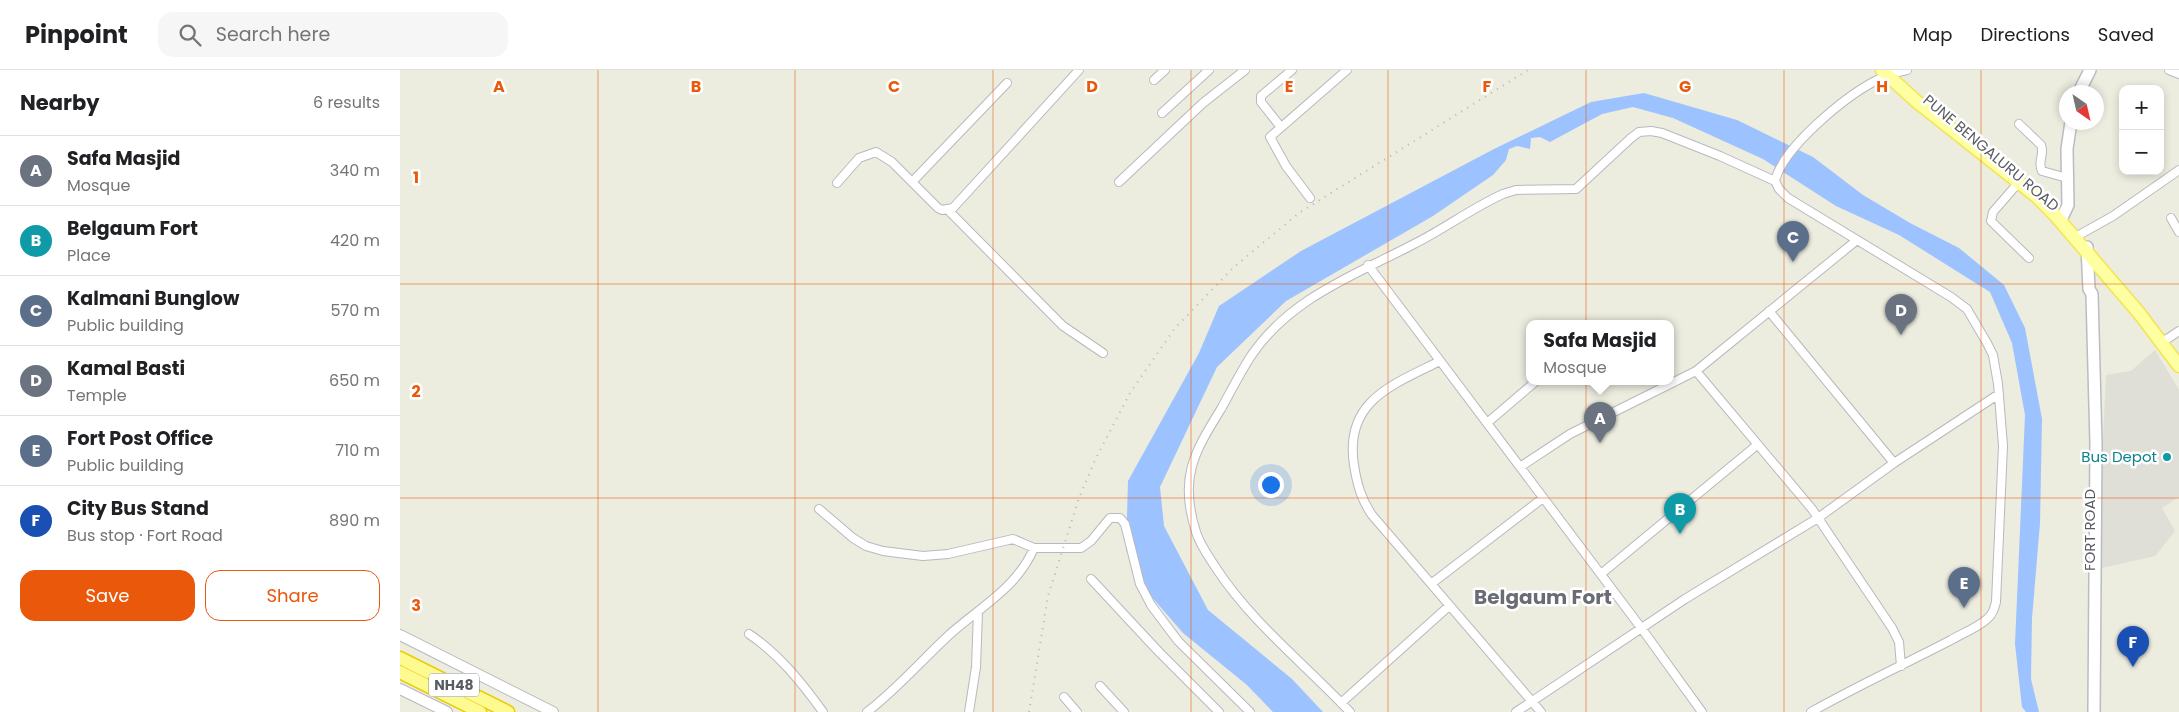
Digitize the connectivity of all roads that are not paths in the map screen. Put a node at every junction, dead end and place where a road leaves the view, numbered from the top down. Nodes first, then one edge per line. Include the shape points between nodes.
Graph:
1 (1079, 70) edge
2 (1165, 70) edge
3 (1209, 70) edge
4 (1245, 70) edge
5 (1292, 70) edge
6 (1347, 70) edge
7 (2090, 70) edge
8 (2169, 70) edge
9 (1893, 72) edge
10 (2179, 74) edge
11 (1154, 80) dead end
12 (1007, 83) dead end
13 (2082, 85) edge
14 (1162, 112) dead end
15 (2019, 124) dead end
16 (1280, 126) junction
17 (2070, 130) edge
18 (2179, 170) edge
19 (2068, 178) junction
20 (1776, 181) junction
21 (912, 182) junction
22 (1119, 182) dead end
23 (2019, 182) junction
24 (838, 183) dead end
25 (1310, 198) dead end
26 (948, 210) junction
27 (2063, 218) junction
28 (2171, 218) dead end
29 (2179, 232) edge
30 (2079, 235) junction
31 (1857, 240) junction
32 (2087, 249) junction
33 (2029, 258) dead end
34 (1368, 265) junction
35 (1769, 311) junction
36 (2179, 331) edge
37 (2167, 338) junction
38 (1103, 354) dead end
39 (2179, 356) edge
40 (1440, 361) junction
41 (2179, 366) edge
42 (1696, 371) junction
43 (1674, 382) edge
44 (1531, 385) edge
45 (1668, 385) edge
46 (1999, 394) junction
47 (1487, 423) junction
48 (1757, 445) junction
49 (1894, 463) junction
50 (1520, 467) junction
51 (1543, 498) junction
52 (819, 509) dead end
53 (1818, 518) junction
54 (1034, 548) junction
55 (1600, 574) junction
56 (1092, 579) dead end
57 (1431, 584) junction
58 (2092, 598) junction
59 (1449, 606) junction
60 (978, 612) junction
61 (1642, 628) junction
62 (750, 634) dead end
63 (400, 635) edge
64 (400, 658) edge
65 (1902, 666) junction
66 (400, 672) edge
67 (1100, 686) dead end
68 (400, 689) edge
69 (1064, 697) dead end
70 (1532, 702) junction
71 (1341, 703) junction
72 (447, 712) edge
73 (480, 712) edge
74 (508, 712) edge
75 (553, 712) edge
76 (823, 712) edge
77 (867, 712) edge
78 (969, 712) edge
79 (1077, 712) edge
80 (1124, 712) edge
81 (1219, 712) edge
82 (1250, 712) edge
83 (1350, 712) edge
84 (1516, 712) edge
85 (1541, 712) edge
86 (1702, 712) edge
87 (1811, 712) edge
88 (2087, 712) edge
89 (2094, 712) edge

1 - 26 street via 958,203
2 - 11 street
3 - 14 street
4 - 22 street via 1202,102
5 - 16 street via 1261,96
6 - 16 street
7 - 13 main road
8 - 10 street
9 - 20 street via 1852,96 1803,139 1786,160
9 - 23 main road via 1916,101
9 - 27 main road, PUNE BENGALURU ROAD via 2023,177
12 - 21 street
15 - 19 street via 2043,149 2039,164 2042,171
16 - 25 street via 1271,135 1271,142
17 - 19 main road
18 - 30 street via 2113,216
19 - 27 main road via 2068,205
20 - 31 street via 1788,198
20 - 34 street via 1662,133 1639,132 1576,189 1531,189 1502,194 1414,244
21 - 24 street via 892,162 876,152 858,158
21 - 26 street via 938,208
23 - 27 main road
23 - 33 street via 1993,212 1990,221
26 - 38 street via 1063,326
27 - 30 main road, PUNE BENGALURU ROAD
27 - 32 main road
28 - 29 street
30 - 32 main road, PUNE BENGALURU ROAD
31 - 35 street
31 - 46 street via 1951,296 1966,309 1993,355
32 - 37 main road, PUNE BENGALURU ROAD
32 - 41 main road
32 - 58 main road, FORT ROAD via 2089,288 2085,294 2091,417
34 - 40 street
34 - 71 street via 1307,301 1274,328 1251,355 1200,443 1187,490 1196,533 1229,587 1258,622
35 - 42 street
35 - 49 street
36 - 37 street
37 - 39 main road, PUNE BENGALURU ROAD
40 - 47 street
40 - 57 street via 1370,401 1361,413 1352,441 1355,472 1365,505
42 - 43 street
42 - 48 street
44 - 47 street
45 - 50 street via 1570,434
46 - 49 street
46 - 65 street via 2002,446 1994,610 1989,618
47 - 50 street
48 - 53 street
48 - 55 street
49 - 53 street
50 - 51 street
51 - 55 street
51 - 57 street
52 - 54 street via 853,538 883,551 923,556 948,554 1013,539
53 - 61 street
53 - 65 street via 1900,642
54 - 60 street via 1018,576
54 - 82 street via 1081,548 1110,518 1120,518 1125,524 1140,584 1151,605 1178,641
55 - 61 street
56 - 81 street
57 - 59 street
58 - 88 main road, FORT ROAD
58 - 89 main road, FORT ROAD
59 - 70 street
59 - 71 street
60 - 77 street
60 - 78 street via 976,667
61 - 70 street
61 - 86 street
62 - 76 street via 786,665
63 - 75 street
64 - 74 highway, NH48
65 - 87 street
66 - 73 highway, NH48
67 - 80 street
68 - 72 street
69 - 79 street
70 - 84 street
70 - 85 street
71 - 83 street

